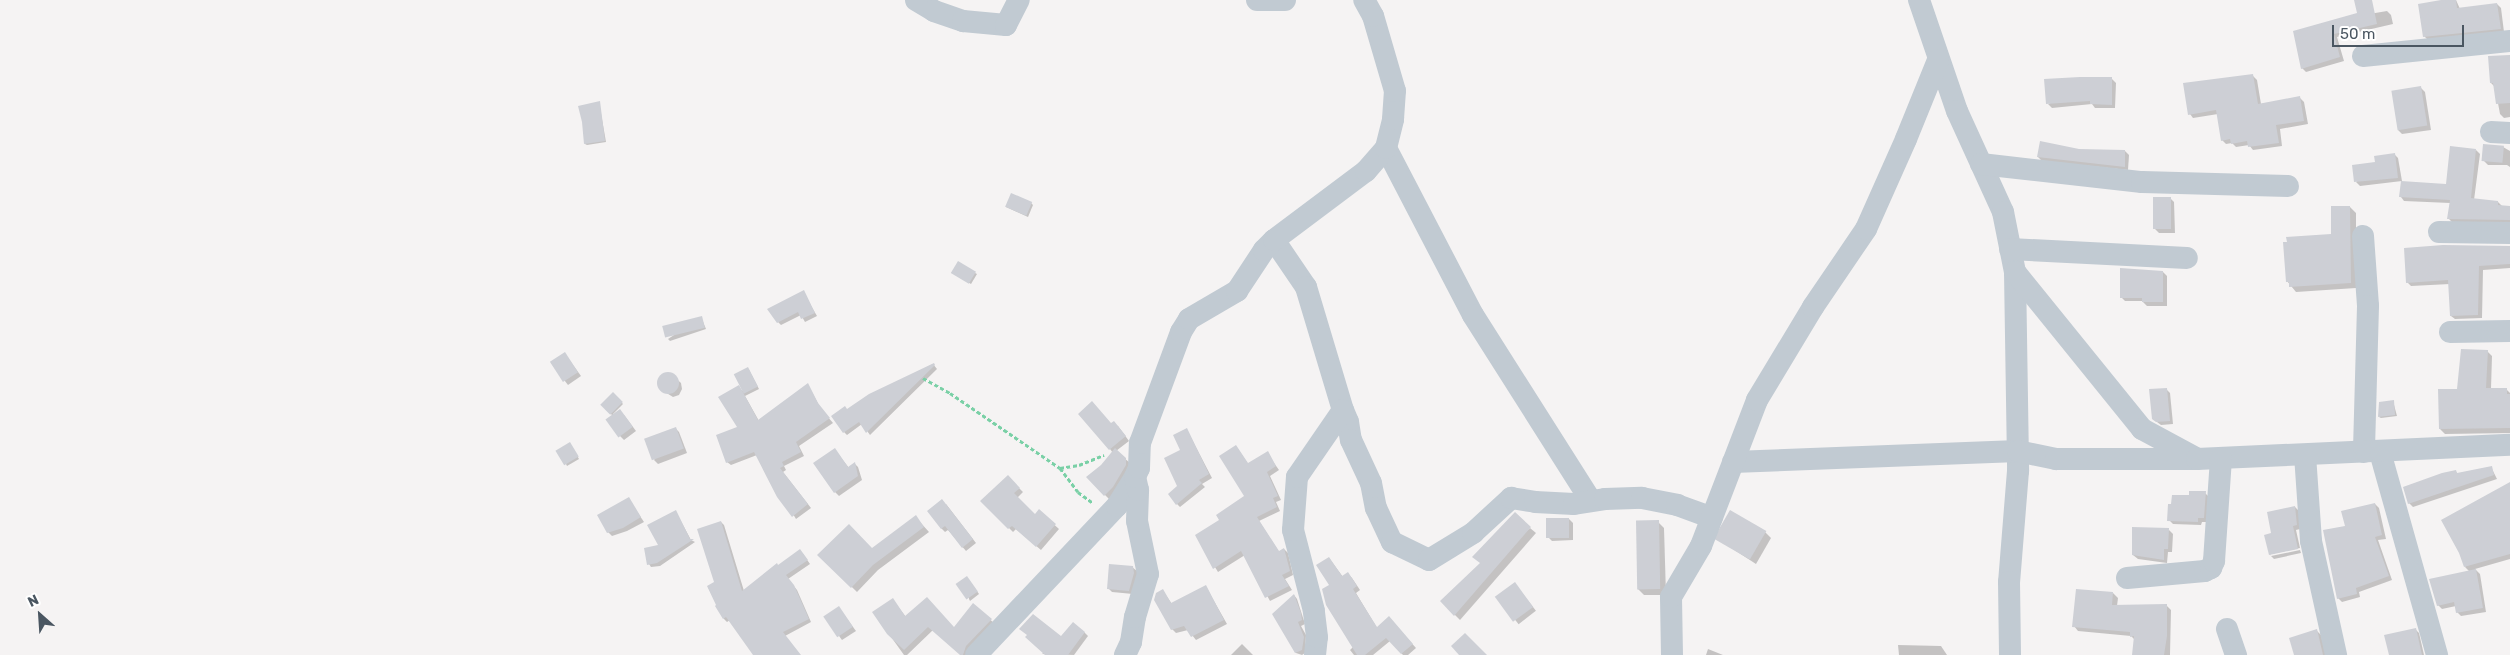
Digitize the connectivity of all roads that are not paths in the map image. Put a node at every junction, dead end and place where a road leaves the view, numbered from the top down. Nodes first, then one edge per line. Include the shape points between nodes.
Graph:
1 (916, 0) edge
2 (1019, 0) edge
3 (1257, 0) edge
4 (1285, 0) edge
5 (1364, 0) edge
6 (1918, 0) edge
7 (2510, 42) edge
8 (2363, 56) dead end
9 (1938, 60) junction
10 (1386, 148) junction
11 (1981, 164) junction
12 (2288, 186) dead end
13 (2439, 232) dead end
14 (2510, 233) edge
15 (2363, 236) dead end
16 (1274, 240) junction
17 (2010, 249) junction
18 (2187, 258) dead end
19 (2015, 272) junction
20 (2510, 331) edge
21 (2450, 332) dead end
22 (1343, 410) junction
23 (2510, 445) edge
24 (2018, 451) junction
25 (2372, 452) junction
26 (2305, 455) junction
27 (2221, 458) junction
28 (2197, 459) junction
29 (1733, 462) junction
30 (1135, 476) junction
31 (1591, 501) junction
32 (1712, 518) junction
33 (2127, 578) dead end
34 (2226, 629) dead end
35 (976, 655) edge
36 (1125, 655) edge
37 (1315, 655) edge
38 (1672, 655) edge
39 (2010, 655) edge
40 (2236, 655) edge
41 (2336, 655) edge
42 (2437, 655) edge

1 - 2 street via 934,12 963,21 1006,25
3 - 4 street
5 - 10 street via 1395,91
6 - 9 street
7 - 8 street
9 - 11 street
9 - 29 street via 1866,229 1813,307 1757,400
10 - 16 street via 1366,170
10 - 31 street via 1473,314
11 - 12 street via 2142,182
11 - 17 street via 2002,212
13 - 14 street
15 - 25 street
16 - 22 street via 1306,287
16 - 30 street via 1237,291 1184,325 1143,436
17 - 18 street
17 - 19 street
19 - 24 street
19 - 28 street via 2142,429
20 - 21 street
22 - 31 street via 1351,440 1371,483 1376,508 1392,542 1429,560 1473,533 1511,498 1545,503
22 - 37 street via 1297,477 1293,530 1314,611
23 - 25 street
24 - 28 street via 2056,459
24 - 29 street
24 - 39 street via 2009,582
25 - 26 street
25 - 42 street
26 - 27 street
26 - 41 street via 2311,541
27 - 28 street
27 - 33 street via 2211,568
29 - 32 street
30 - 35 street via 1117,506
30 - 36 street via 1137,521 1148,574
31 - 32 street via 1642,498 1677,505
32 - 38 street via 1701,546 1671,597
34 - 40 street

